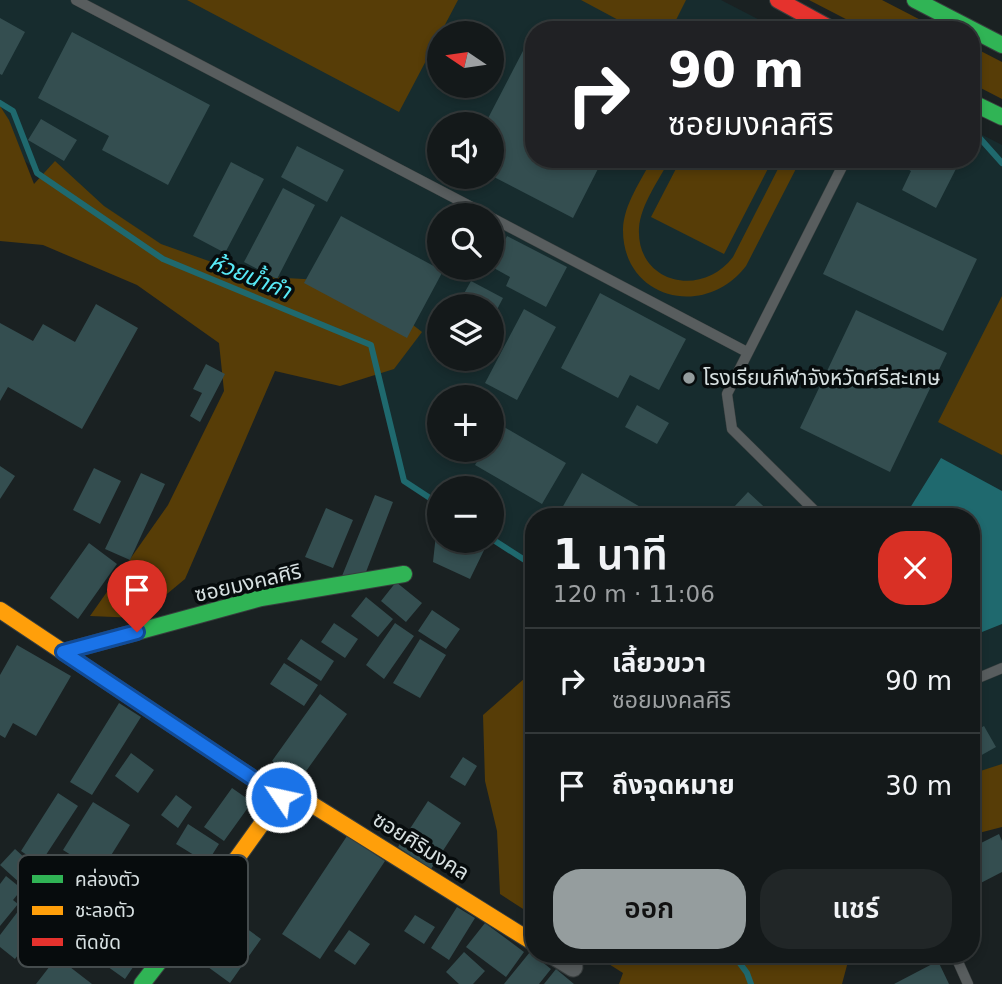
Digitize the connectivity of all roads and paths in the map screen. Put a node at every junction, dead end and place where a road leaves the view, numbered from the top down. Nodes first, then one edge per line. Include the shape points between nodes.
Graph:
1 (76, 0) edge
2 (778, 0) edge
3 (924, 2) edge
4 (816, 21) edge
5 (958, 21) edge
6 (980, 33) edge
7 (1002, 45) edge
8 (980, 106) edge
9 (1002, 117) edge
10 (841, 168) edge
11 (464, 203) edge
12 (504, 224) edge
13 (747, 352) junction
14 (812, 508) edge
15 (404, 574) dead end
16 (0, 610) edge
17 (63, 652) junction
18 (1002, 668) edge
19 (980, 677) edge
20 (281, 797) junction
21 (239, 855) edge
22 (525, 937) edge
23 (567, 963) edge
24 (959, 963) edge
25 (156, 967) edge
26 (573, 967) dead end
27 (142, 984) edge
28 (968, 984) edge

1 - 11 lane
2 - 4 street
3 - 5 street
6 - 7 street
8 - 9 street
10 - 13 lane
12 - 13 lane
13 - 14 lane via 727,394 732,429
15 - 17 street, ซอยมงคลศิริ via 261,598
16 - 17 street, ซอยศิริมงคล
17 - 20 street, ซอยศิริมงคล
18 - 19 lane
20 - 21 street
20 - 22 street, ซอยศิริมงคล via 309,802
23 - 26 street
24 - 28 lane
25 - 27 street

